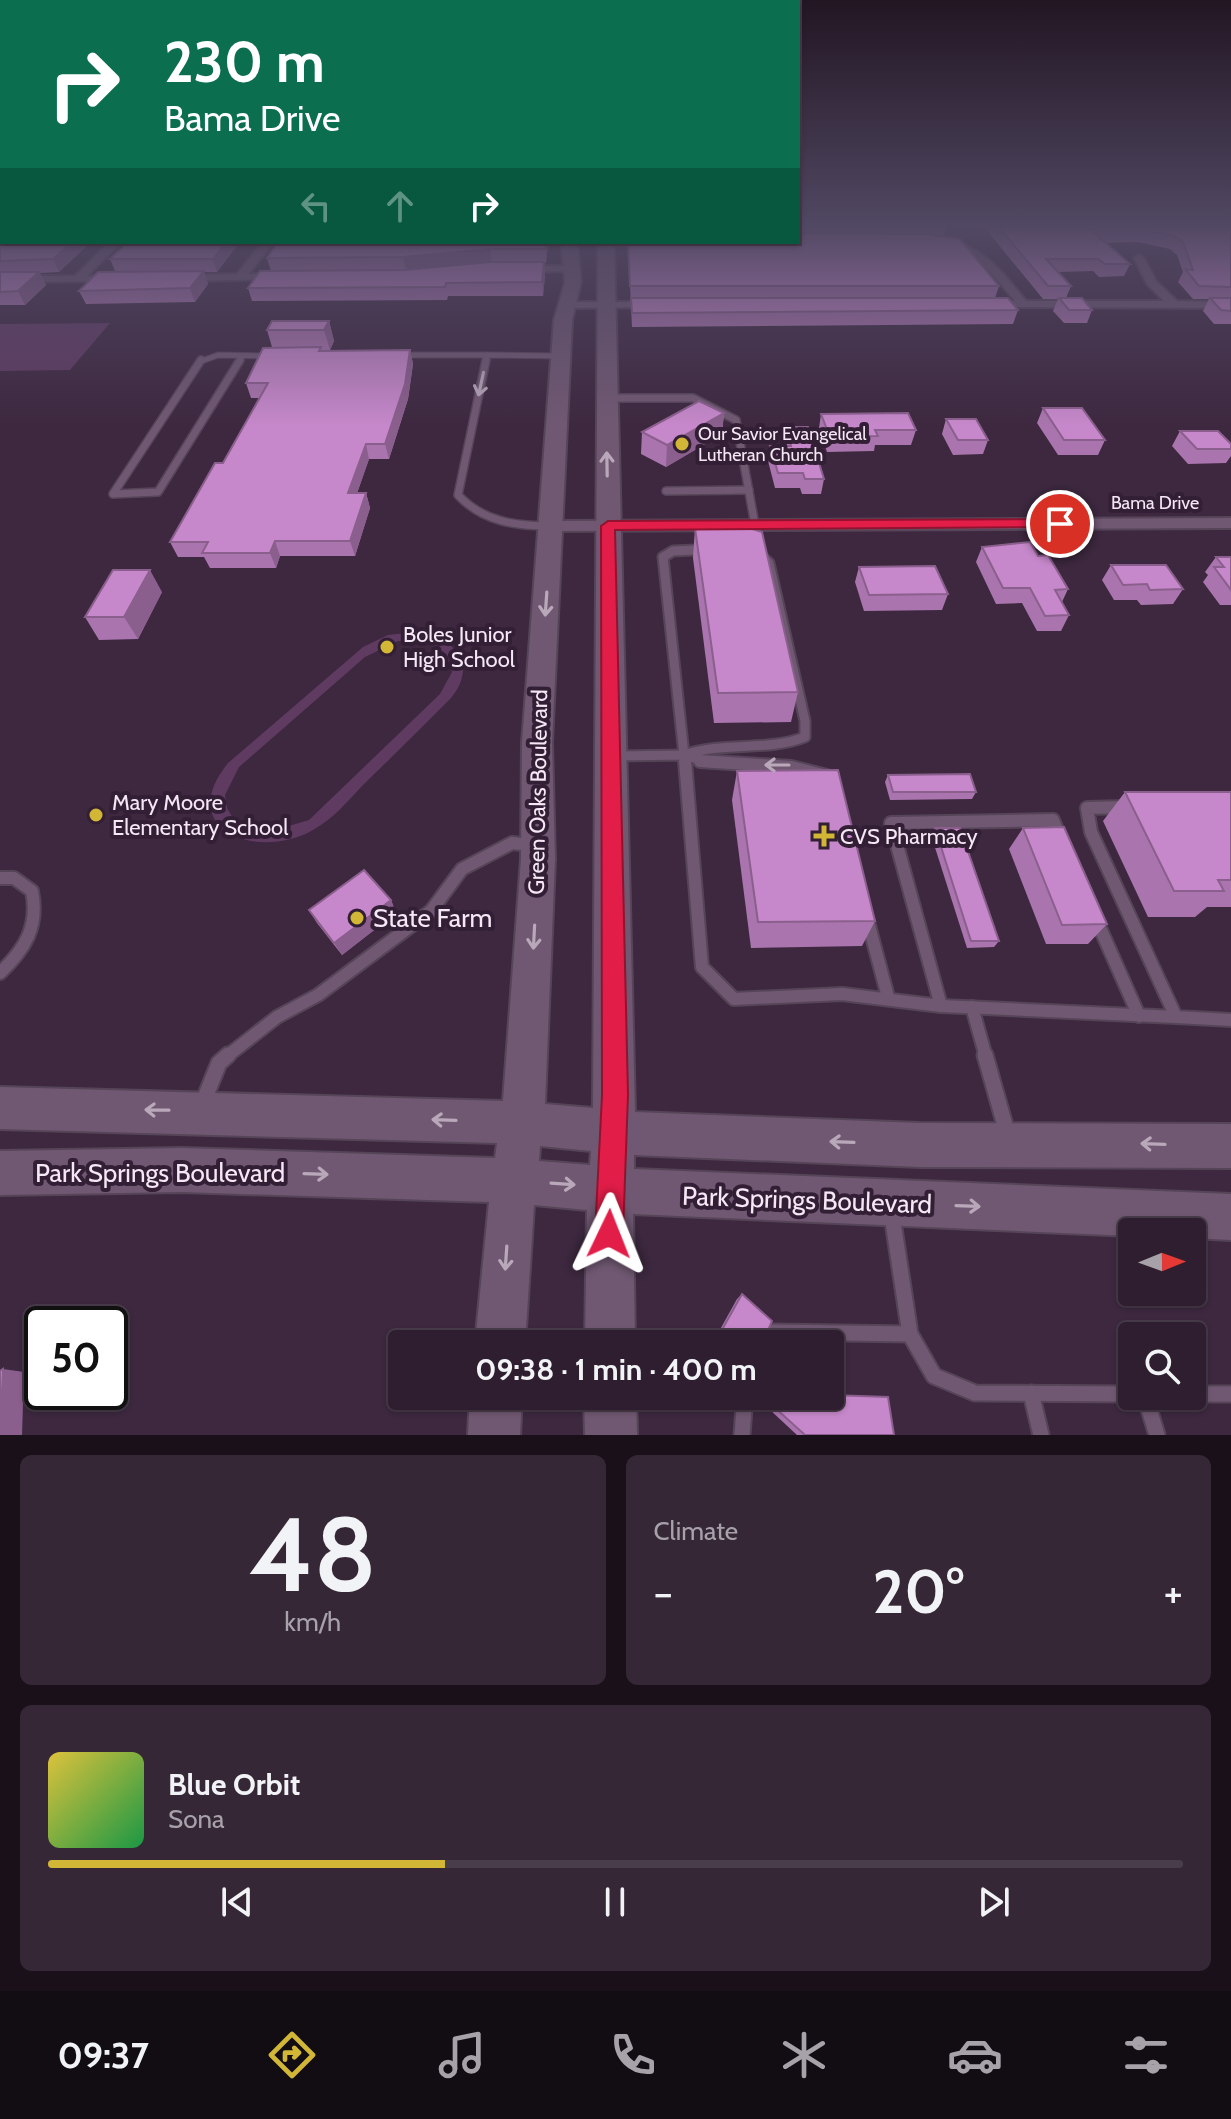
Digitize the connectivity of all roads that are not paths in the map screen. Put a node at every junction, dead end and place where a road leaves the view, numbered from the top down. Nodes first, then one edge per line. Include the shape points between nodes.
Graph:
1 (571, 292) edge
2 (607, 292) edge
3 (1013, 292) edge
4 (1161, 292) edge
5 (976, 304) edge
6 (1023, 304) junction
7 (1173, 304) junction
8 (570, 305) junction
9 (607, 305) junction
10 (663, 305) edge
11 (1231, 305) edge
12 (392, 355) edge
13 (487, 355) junction
14 (242, 356) junction
15 (287, 356) edge
16 (578, 362) junction
17 (607, 390) junction
18 (749, 490) junction
19 (666, 491) dead end
20 (1231, 523) edge
21 (755, 525) junction
22 (552, 526) junction
23 (608, 526) junction
24 (684, 755) junction
25 (609, 756) junction
26 (834, 784) edge
27 (1144, 806) edge
28 (538, 845) junction
29 (1065, 848) edge
30 (0, 878) edge
31 (1090, 904) edge
32 (865, 908) edge
33 (0, 973) edge
34 (888, 997) junction
35 (941, 1006) junction
36 (972, 1007) junction
37 (1139, 1016) junction
38 (1176, 1017) junction
39 (1231, 1020) edge
40 (0, 1108) edge
41 (200, 1111) junction
42 (522, 1123) junction
43 (613, 1130) junction
44 (1010, 1144) junction
45 (1231, 1146) edge
46 (0, 1173) edge
47 (516, 1181) junction
48 (611, 1188) junction
49 (890, 1203) junction
50 (1231, 1217) edge
51 (501, 1330) edge
52 (610, 1330) edge
53 (844, 1333) edge
54 (910, 1334) junction
55 (1031, 1393) junction
56 (1118, 1394) edge
57 (1206, 1394) edge
58 (1231, 1394) edge
59 (495, 1410) edge
60 (610, 1410) edge
61 (744, 1410) edge
62 (1149, 1410) edge
63 (494, 1435) edge
64 (611, 1435) edge
65 (742, 1435) edge
66 (1041, 1435) edge
67 (1157, 1435) edge

1 - 8 main road, Green Oaks Boulevard
2 - 9 main road
3 - 6 street
4 - 7 street
5 - 6 street
6 - 7 street
7 - 11 street
8 - 9 street
8 - 16 main road, Green Oaks Boulevard via 563,320
9 - 10 street
9 - 17 main road
12 - 13 lane
13 - 16 lane
13 -> 22 lane via 458,495 465,505 512,526
14 - 14 lane via 201,359 113,494 158,492
14 - 15 lane
16 - 17 main road
16 - 22 main road, Green Oaks Boulevard
17 - 18 lane via 693,398 736,420
23 -> 17 main road
18 - 19 lane
18 - 21 lane
20 - 21 street, Bama Drive
21 - 23 street, Bama Drive
22 - 23 street, Bama Drive
22 -> 28 main road, Green Oaks Boulevard via 537,743
23 - 25 main road
24 - 24 lane via 704,746 789,745 805,737 769,563 758,553 739,548 673,551 663,557
24 - 25 lane
26 -> 24 lane via 805,766 705,765
24 - 34 lane via 702,967 734,999
25 - 43 main road
27 - 38 lane via 1087,808 1091,832
28 - 41 lane via 512,843 462,869 431,911 318,995 236,1047 219,1063
28 -> 42 main road, Green Oaks Boulevard
29 - 35 lane via 1053,820 891,823
30 - 33 lane via 14,878 32,891 38,914 27,943
31 - 37 lane
32 - 34 lane
34 - 35 lane
35 - 36 lane
36 - 37 lane
36 - 44 lane
37 - 38 lane
38 - 39 lane
41 -> 40 main road
42 -> 41 main road
42 - 43 main road
42 - 47 main road, Green Oaks Boulevard
44 -> 43 main road via 920,1145
43 - 48 main road
45 -> 44 main road
46 -> 47 main road, Park Springs Boulevard via 182,1170
47 -> 48 main road, Park Springs Boulevard
47 -> 51 main road, Green Oaks Boulevard
48 - 49 main road, Park Springs Boulevard
48 - 52 main road
49 -> 50 main road, Park Springs Boulevard
49 - 54 lane
53 - 54 lane
54 - 55 lane via 934,1376 975,1393
55 - 56 lane
55 - 66 lane
57 - 58 lane
59 - 63 main road
60 - 64 main road
61 - 65 lane
62 - 67 lane

